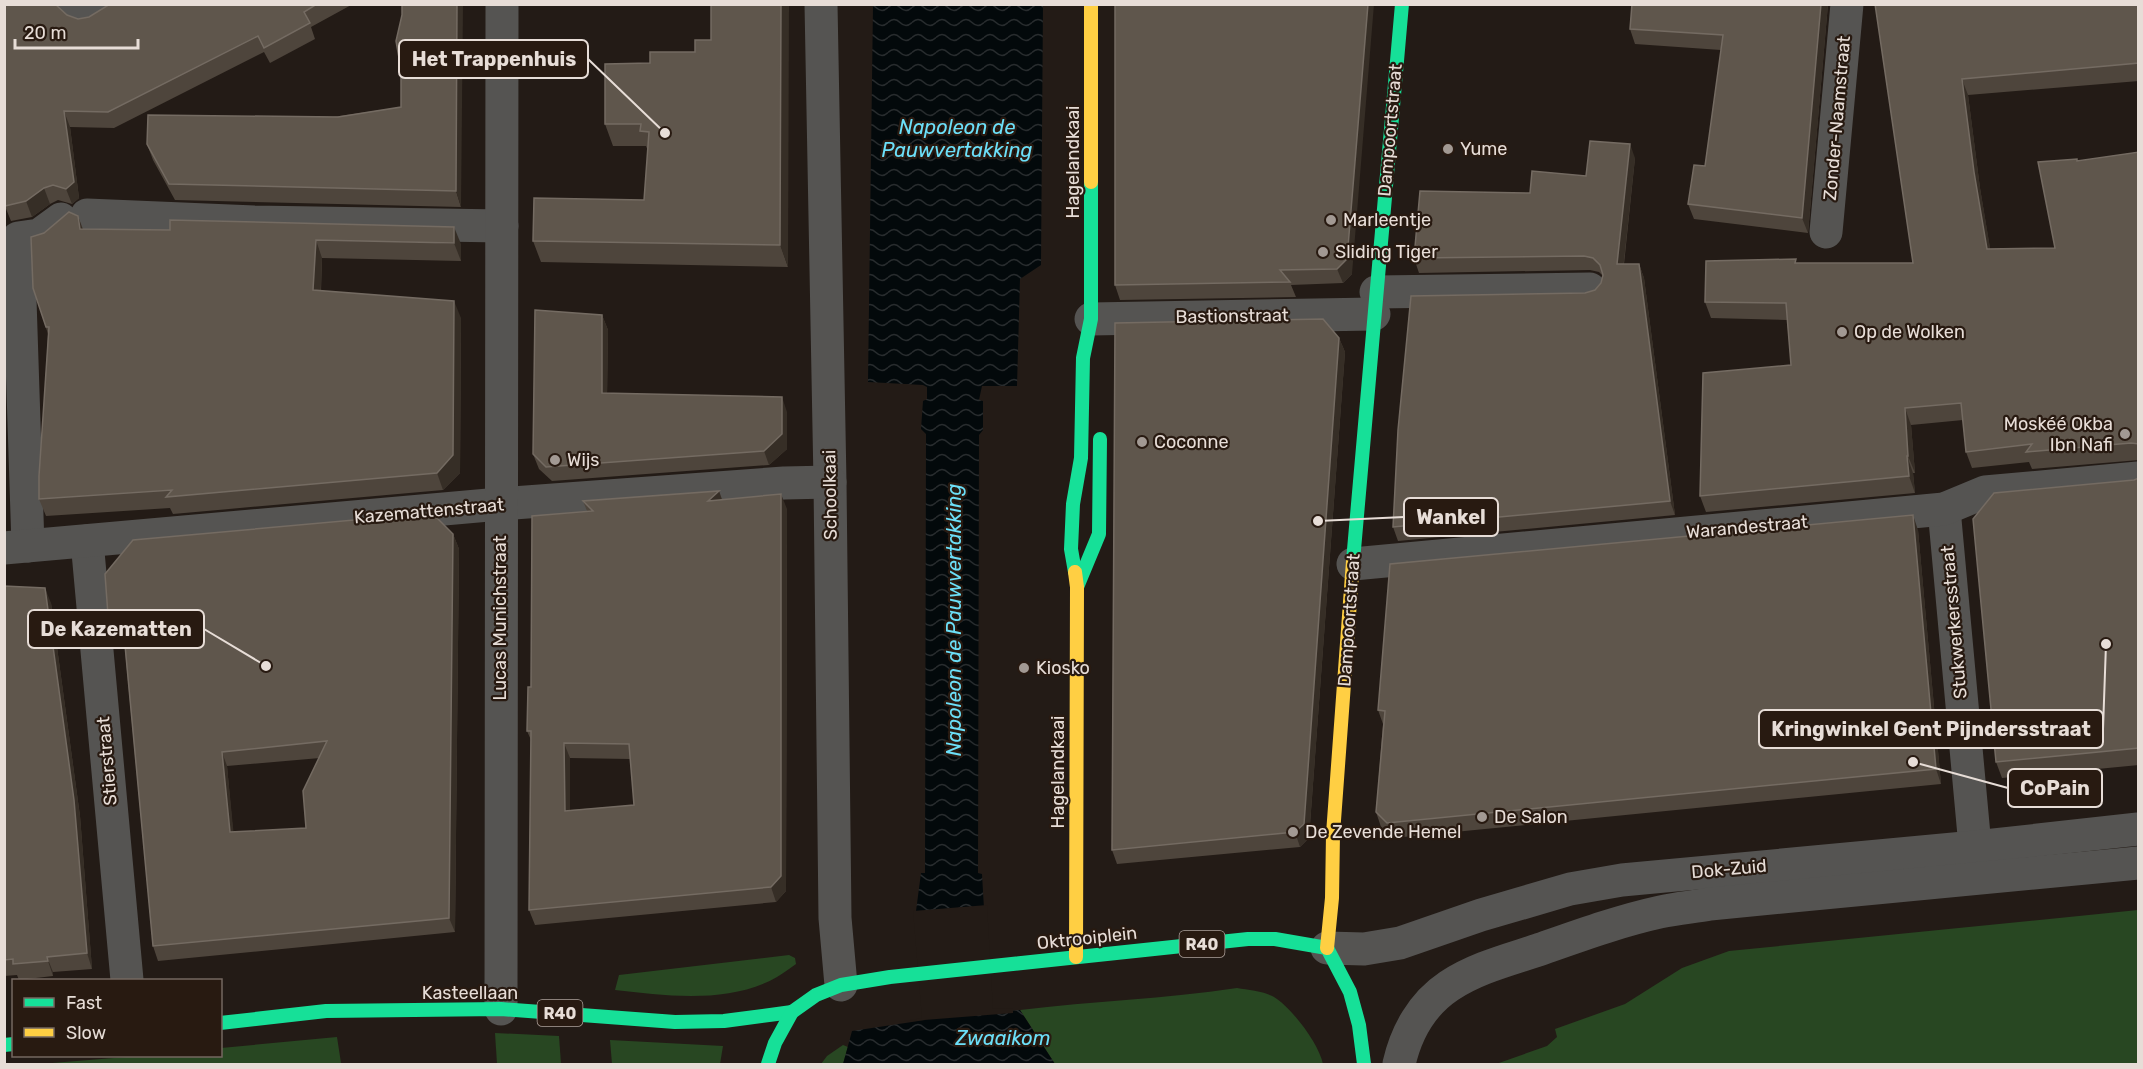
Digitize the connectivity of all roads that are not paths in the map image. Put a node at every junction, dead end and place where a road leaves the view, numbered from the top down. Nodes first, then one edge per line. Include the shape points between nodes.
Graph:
1 (71, 4) edge
2 (106, 4) edge
3 (502, 4) edge
4 (821, 4) edge
5 (1091, 4) edge
6 (1402, 4) edge
7 (1847, 4) edge
8 (502, 226) junction
9 (1826, 232) dead end
10 (1590, 289) edge
11 (1375, 303) junction
12 (1094, 334) junction
13 (1100, 425) dead end
14 (2139, 478) edge
15 (830, 482) junction
16 (500, 504) junction
17 (1944, 509) junction
18 (87, 542) junction
19 (16, 547) edge
20 (1353, 564) junction
21 (1077, 587) junction
22 (2139, 829) edge
23 (2139, 862) edge
24 (1976, 863) junction
25 (1327, 948) junction
26 (1076, 957) junction
27 (127, 979) edge
28 (841, 985) junction
29 (501, 1009) junction
30 (792, 1012) junction
31 (222, 1023) edge
32 (768, 1065) edge
33 (1364, 1065) edge
34 (1399, 1065) edge

1 - 2 street via 85,16
3 - 8 street, Lucas Munichstraat
4 - 15 street, Schoolkaai
5 - 12 street, Hagelandkaai
6 - 11 street, Dampoortstraat
7 - 9 street, Zonder-Naamstraat
8 - 16 street, Lucas Munichstraat
8 - 19 street, Kazemattenstraat via 74,217 39,235 18,238
10 - 11 street
11 - 12 street, Bastionstraat
11 - 20 street, Dampoortstraat
12 - 21 street, Hagelandkaai via 1083,358 1081,458 1073,504 1071,549
13 - 21 street, Hagelandkaai via 1100,534
14 - 17 street, Warandestraat via 1985,492
15 - 16 street, Kazemattenstraat
15 - 28 street, Schoolkaai via 835,918
16 - 18 street, Kazemattenstraat
16 - 29 street, Lucas Munichstraat
17 - 20 street, Warandestraat
17 - 24 street, Stukwerkersstraat
18 - 19 street, Kazemattenstraat
18 - 27 street, Stierstraat
20 - 25 street, Dampoortstraat
21 - 26 street, Hagelandkaai
22 - 24 street, Dok-Zuid
23 - 24 street, Dok-Zuid
24 - 25 street, Dok-Zuid via 1622,880 1559,892 1400,943 1364,949
24 - 34 street, Dok-Zuid via 1660,912 1496,963 1448,986 1426,1006 1410,1029
25 - 26 street, Oktrooiplein / R40 via 1275,939 1248,939
25 - 33 street via 1350,992
26 - 28 street, Oktrooiplein / R40
28 - 30 street, Oktrooiplein / R40 via 816,995
29 - 30 street, Kasteellaan / R40 via 675,1022 724,1021
29 - 31 street, Kasteellaan / R40 via 326,1011
30 - 32 street, Oktrooiplein / R40

